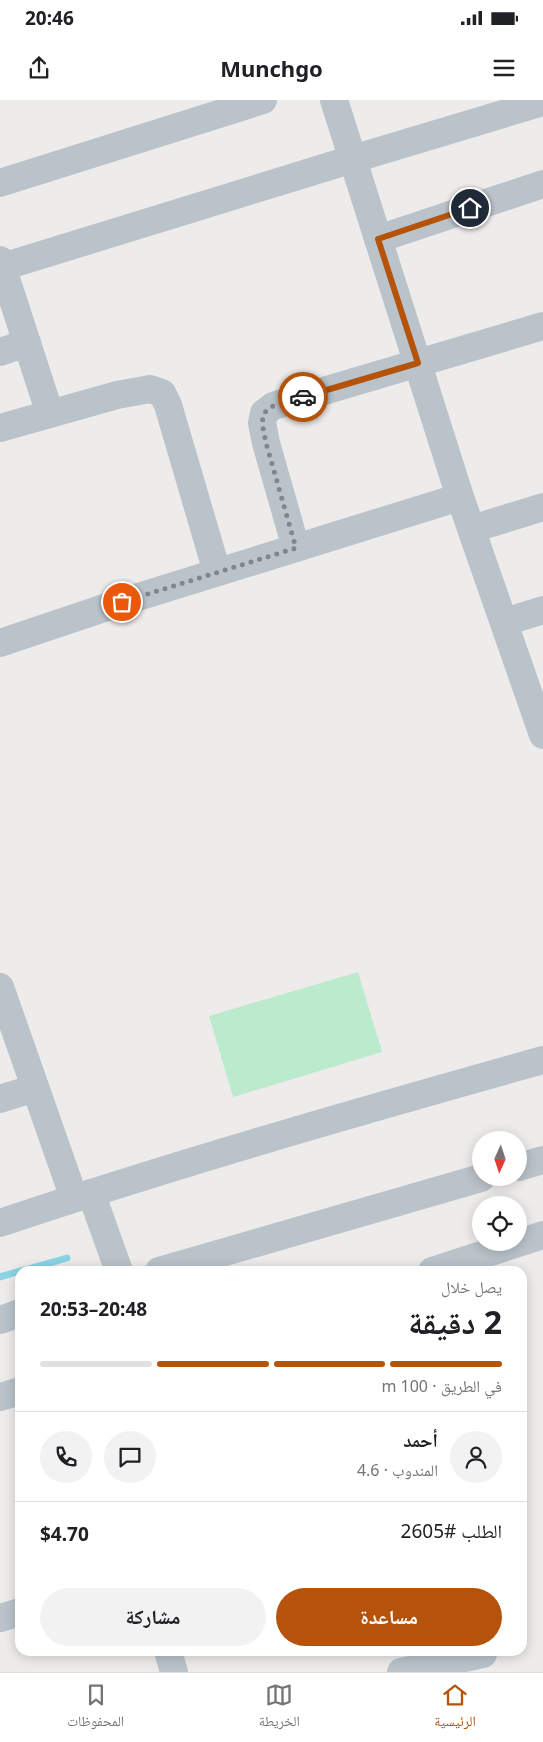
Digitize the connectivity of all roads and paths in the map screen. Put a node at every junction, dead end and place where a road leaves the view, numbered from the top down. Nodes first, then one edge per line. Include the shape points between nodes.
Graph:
1 (263, 100) edge
2 (334, 100) edge
3 (543, 102) edge
4 (353, 159) junction
5 (0, 183) edge
6 (543, 184) edge
7 (378, 239) junction
8 (1, 264) edge
9 (543, 326) edge
10 (27, 343) junction
11 (0, 352) edge
12 (418, 363) junction
13 (50, 414) junction
14 (0, 428) edge
15 (460, 497) junction
16 (543, 507) edge
17 (472, 529) junction
18 (296, 548) junction
19 (217, 572) junction
20 (543, 610) edge
21 (505, 622) junction
22 (0, 643) edge
23 (537, 697) edge
24 (543, 735) edge
25 (2, 998) edge
26 (543, 1060) edge
27 (35, 1088) junction
28 (0, 1099) edge
29 (543, 1160) edge
30 (528, 1164) edge
31 (472, 1181) edge
32 (87, 1199) junction
33 (0, 1223) edge
34 (543, 1235) edge
35 (117, 1266) edge
36 (176, 1266) edge
37 (447, 1266) edge
38 (15, 1316) edge
39 (0, 1320) edge
40 (15, 1392) edge
41 (0, 1397) edge
42 (15, 1614) edge
43 (0, 1618) edge
44 (169, 1656) edge
45 (484, 1659) edge
46 (174, 1672) edge
47 (400, 1672) edge

1 - 5 street
2 - 4 street
3 - 4 street
4 - 7 street
4 - 8 street
6 - 7 street
7 - 12 street
8 - 10 street
9 - 12 street
10 - 11 street
10 - 13 street
12 - 15 street
12 - 18 street via 273,406 264,413 262,423 266,443
13 - 14 street
13 - 19 street via 117,395 150,389 162,393
15 - 17 street
15 - 18 street
16 - 17 street
17 - 21 street
18 - 19 street
19 - 22 street
20 - 21 street
21 - 23 street
23 - 24 street
25 - 27 street
26 - 32 street via 352,1114
27 - 28 street
27 - 32 street
29 - 30 street
31 - 36 street
32 - 33 street
32 - 35 street
34 - 37 street
38 - 39 street
40 - 41 street
42 - 43 street
44 - 46 street
45 - 47 street

